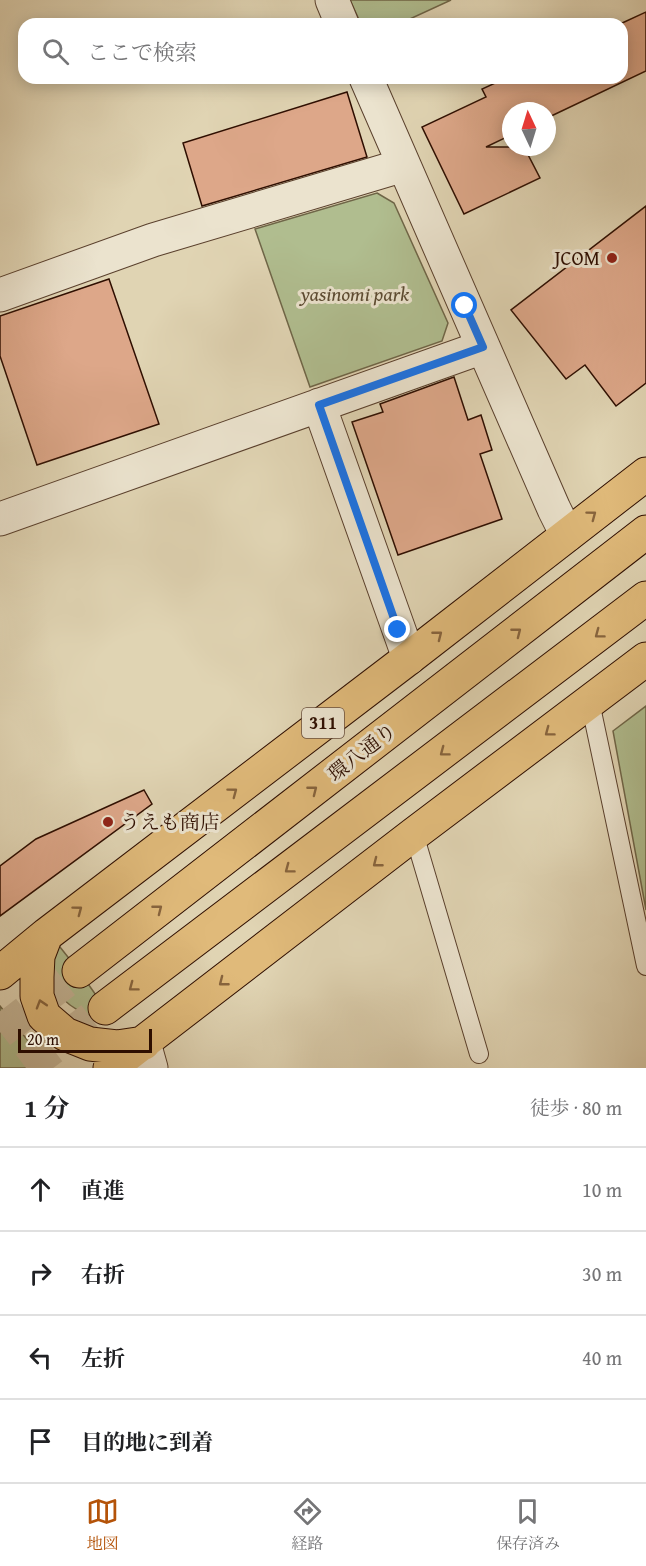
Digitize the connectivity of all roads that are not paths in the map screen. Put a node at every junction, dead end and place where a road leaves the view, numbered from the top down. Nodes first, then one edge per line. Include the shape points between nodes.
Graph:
1 (332, 0) edge
2 (340, 18) edge
3 (369, 84) edge
4 (404, 165) junction
5 (0, 295) edge
6 (483, 347) junction
7 (319, 405) junction
8 (646, 474) edge
9 (0, 519) edge
10 (646, 532) edge
11 (567, 535) junction
12 (646, 598) edge
13 (409, 658) junction
14 (646, 659) edge
15 (590, 702) junction
16 (414, 834) junction
17 (46, 934) junction
18 (646, 966) edge
19 (79, 971) tunnel mouth
20 (0, 973) edge
21 (105, 1008) tunnel mouth
22 (479, 1054) dead end
23 (148, 1055) edge
24 (110, 1068) edge

1 - 2 street
3 - 4 street
4 - 5 street via 153,240
4 - 6 street
6 - 7 street
6 - 11 street
7 - 9 street
7 - 13 street
11 -> 8 main road, 311
19 -> 10 main road, 環八通り / 311
13 -> 11 main road, 311
12 -> 21 main road
17 -> 13 main road, 311
14 - 15 main road
15 -> 16 main road
15 - 18 lane
16 - 22 lane
16 -> 23 main road
17 - 20 main road, 311
23 -> 17 main road via 90,1044 65,1034 44,1016 37,977 38,956
23 - 24 main road

